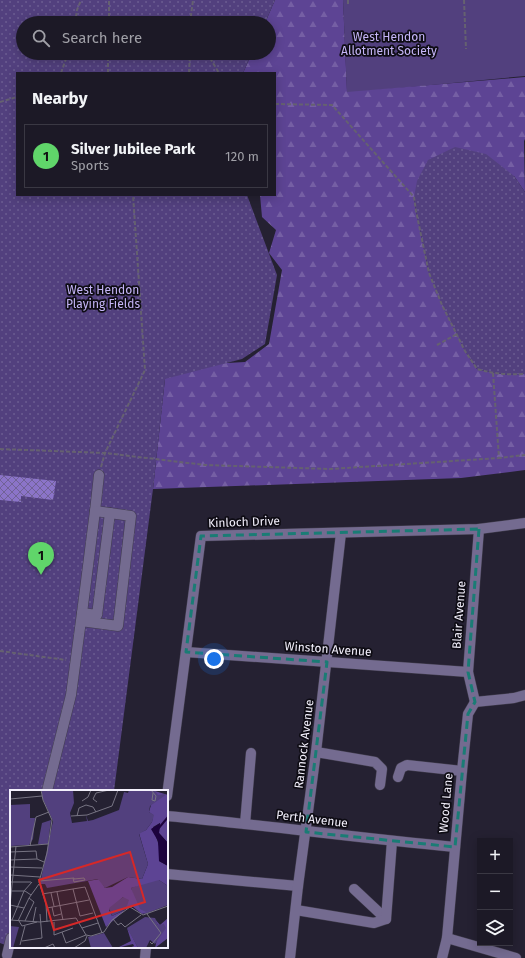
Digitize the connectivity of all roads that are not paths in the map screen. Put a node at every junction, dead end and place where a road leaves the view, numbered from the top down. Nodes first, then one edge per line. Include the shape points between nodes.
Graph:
1 (99, 476) road end
2 (95, 511) junction
3 (110, 513) junction
4 (525, 523) edge
5 (478, 529) junction
6 (341, 533) junction
7 (82, 617) junction
8 (186, 652) junction
9 (327, 662) junction
10 (468, 672) junction
11 (525, 695) edge
12 (475, 702) junction
13 (316, 752) junction
14 (251, 753) dead end
15 (462, 771) junction
16 (398, 777) dead end
17 (380, 784) dead end
18 (47, 790) edge
19 (168, 790) edge
20 (168, 816) edge
21 (245, 824) junction
22 (306, 832) junction
23 (392, 841) junction
24 (455, 847) junction
25 (168, 874) edge
26 (298, 886) junction
27 (354, 889) dead end
28 (296, 910) junction
29 (386, 919) junction
30 (447, 938) junction
31 (10, 942) edge
32 (146, 948) edge
33 (7, 955) edge
34 (145, 958) edge
35 (290, 958) edge
36 (442, 958) edge
37 (516, 958) edge

1 - 2 street
2 - 3 street
2 - 7 street
3 - 7 street via 97,615
3 - 7 street via 131,516 118,626
4 - 5 street, Kinloch Drive
5 - 6 street, Kinloch Drive
5 - 10 street, Blair Avenue
6 - 8 street, Kinloch Drive via 201,536
6 - 9 street, Rannock Avenue
7 - 18 street via 71,695
8 - 9 street, Winston Avenue
8 - 19 street, Kinloch Drive
9 - 10 street, Winston Avenue
9 - 13 street, Rannock Avenue
10 - 12 street, Blair Avenue
11 - 12 street
12 - 15 street, Wood Lane via 468,714
13 - 17 street via 375,762 382,768
13 - 22 street, Rannock Avenue
14 - 21 street
15 - 16 street via 407,765 400,768
15 - 24 street, Wood Lane
20 - 21 street, Perth Avenue
21 - 22 street, Perth Avenue
22 - 23 street, Perth Avenue
22 - 26 street, Rannock Avenue
23 - 24 street, Perth Avenue
23 - 29 street
24 - 30 street, Wood Lane
25 - 26 street
26 - 28 street, Rannock Avenue
27 - 29 street
28 - 29 street via 374,924
28 - 35 street, Rannock Avenue
30 - 36 street, Wood Lane
30 - 37 street
31 - 33 street
32 - 34 street

